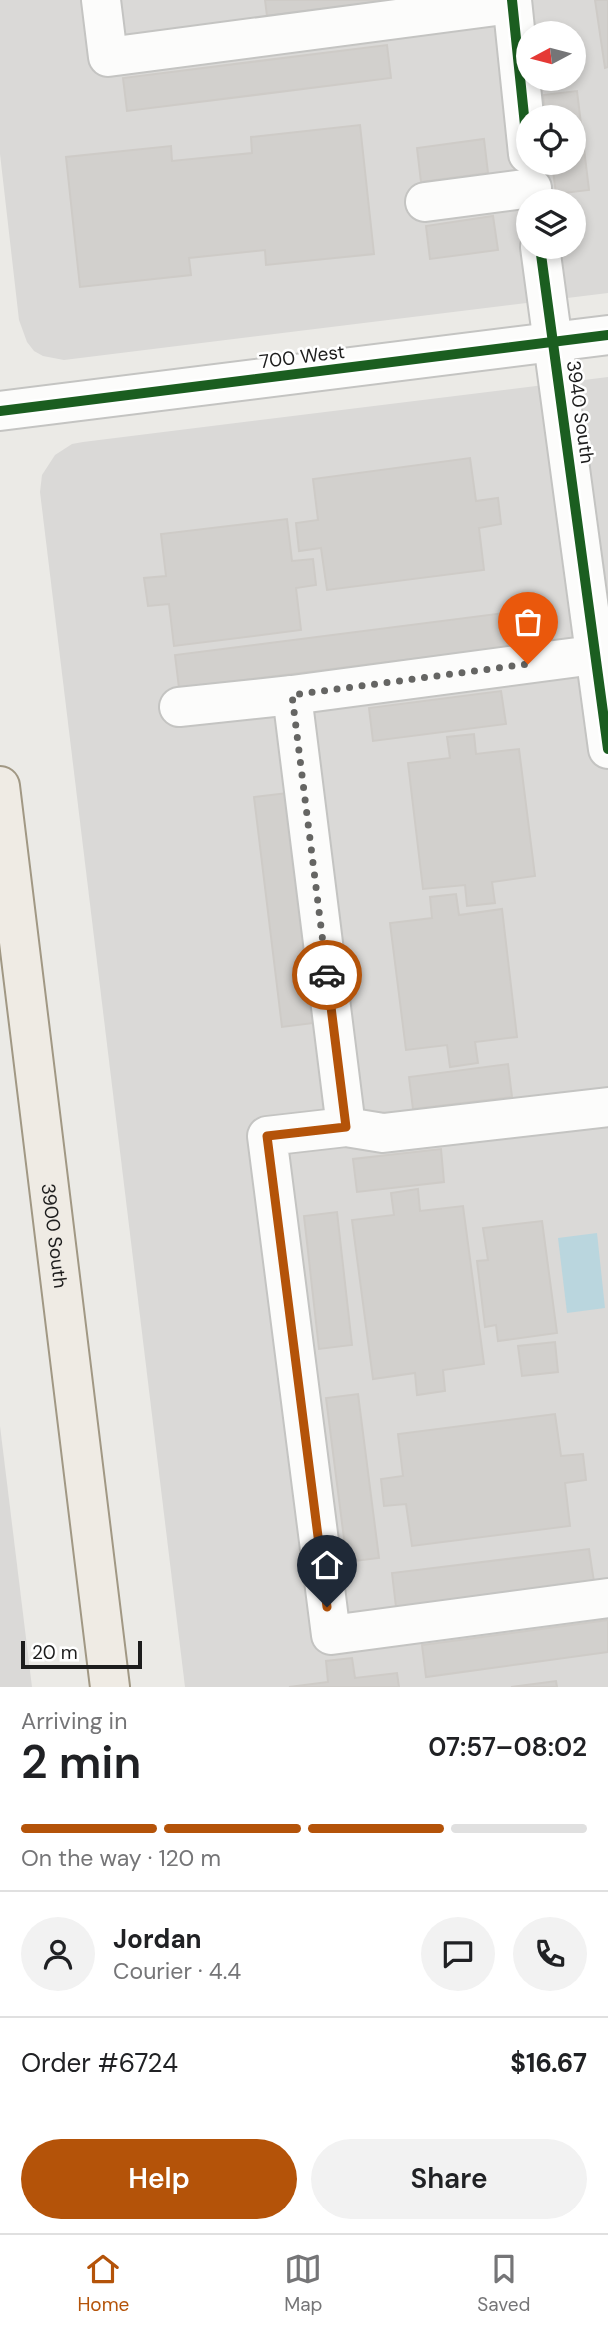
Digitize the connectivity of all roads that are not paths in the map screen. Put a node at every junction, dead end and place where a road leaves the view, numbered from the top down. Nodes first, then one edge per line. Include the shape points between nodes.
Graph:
1 (101, 0) edge
2 (511, 2) edge
3 (531, 176) edge
4 (425, 202) dead end
5 (542, 259) edge
6 (608, 335) edge
7 (554, 343) junction
8 (0, 411) edge
9 (602, 654) edge
10 (292, 695) junction
11 (179, 707) dead end
12 (608, 749) edge
13 (0, 786) edge
14 (608, 1107) edge
15 (346, 1127) junction
16 (608, 1598) edge
17 (110, 1687) edge

1 - 2 street via 108,57
2 - 3 street
3 - 4 street
5 - 7 street, 3940 South
6 - 7 street, 700 West
7 - 8 street, 700 West
7 - 9 street, 3940 South
9 - 10 street
9 - 12 street, 3940 South
10 - 11 street
10 - 15 street
13 - 17 main road, 3900 South
14 - 15 street via 383,1133
15 - 16 street via 267,1136 331,1635

